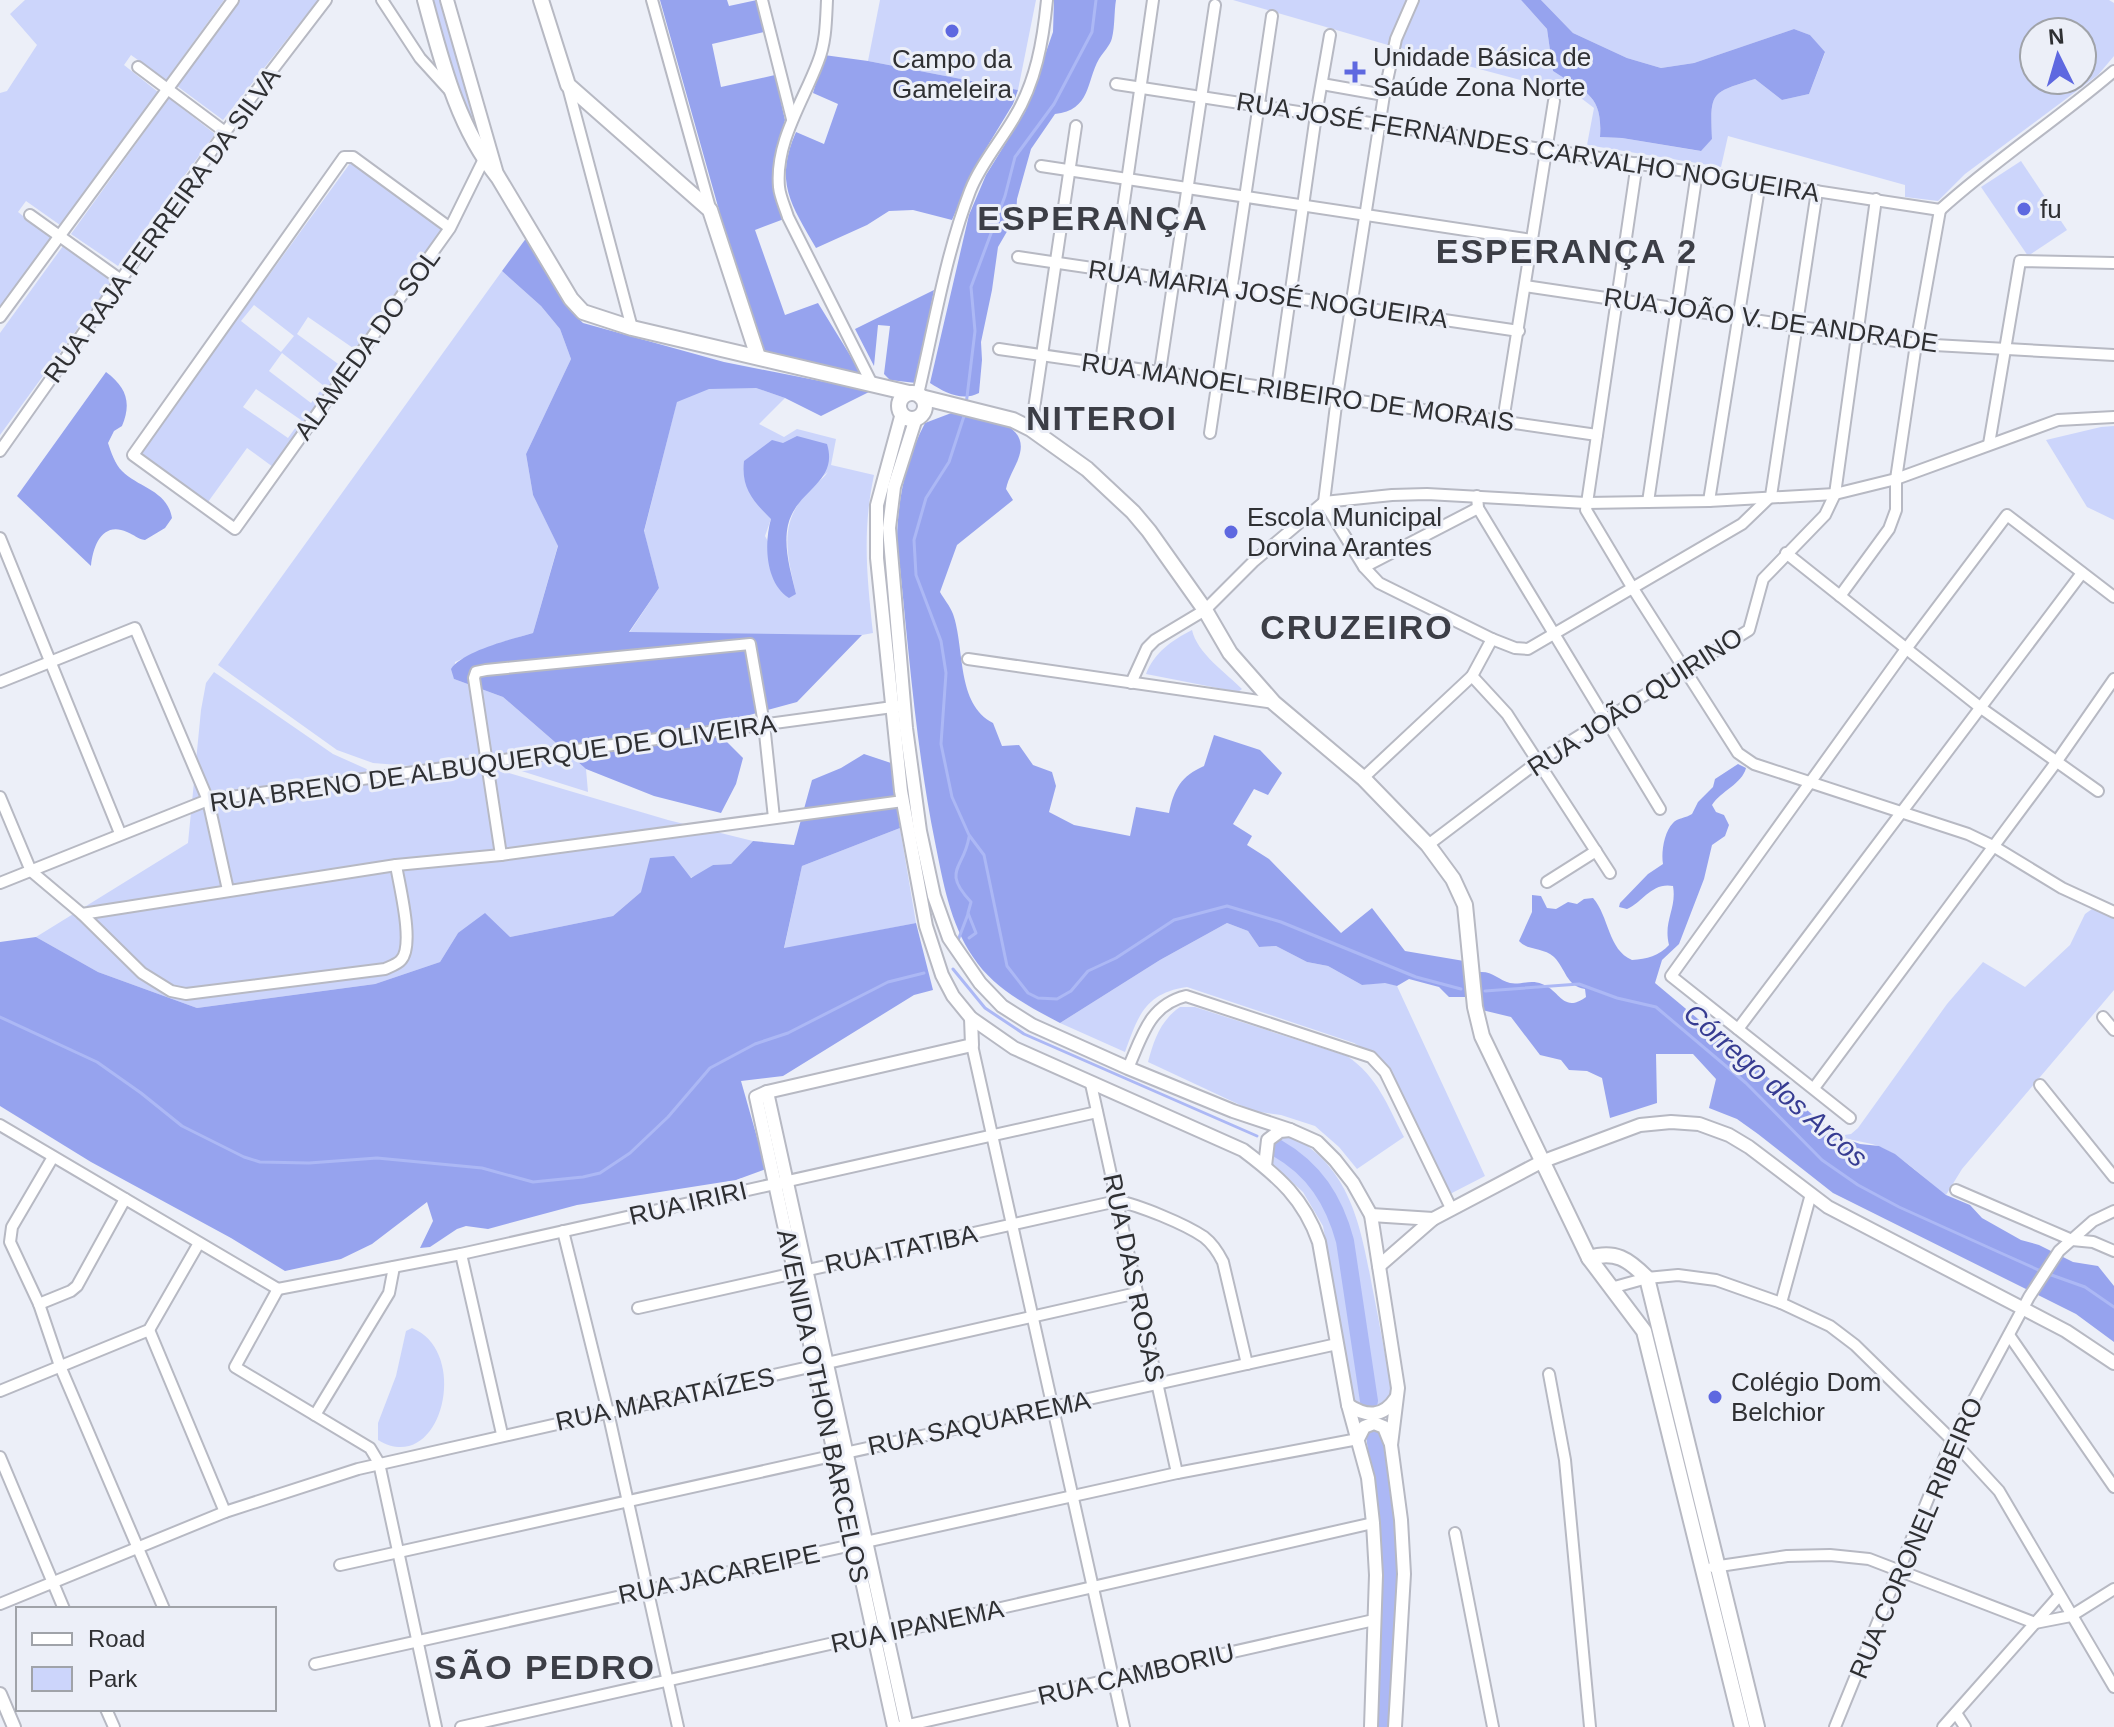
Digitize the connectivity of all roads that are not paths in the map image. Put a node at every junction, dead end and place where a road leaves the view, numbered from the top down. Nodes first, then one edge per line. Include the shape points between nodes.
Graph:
1 (233, 0) edge
2 (326, 0) edge
3 (382, 0) edge
4 (425, 0) edge
5 (447, 0) edge
6 (541, 0) edge
7 (652, 0) edge
8 (762, 0) edge
9 (827, 0) edge
10 (1047, 0) edge
11 (1153, 0) edge
12 (1413, 0) edge
13 (1215, 5) dead end
14 (1272, 16) dead end
15 (1330, 35) dead end
16 (138, 67) dead end
17 (2114, 71) edge
18 (1116, 84) dead end
19 (1322, 84) junction
20 (568, 85) junction
21 (1141, 88) junction
22 (169, 89) junction
23 (451, 92) junction
24 (1384, 95) junction
25 (1199, 97) junction
26 (1554, 101) dead end
27 (1259, 106) junction
28 (1316, 115) junction
29 (792, 119) junction
30 (1381, 123) junction
31 (1076, 126) dead end
32 (225, 132) junction
33 (1548, 150) junction
34 (488, 157) junction
35 (1637, 163) junction
36 (1041, 166) dead end
37 (1068, 170) junction
38 (1697, 172) junction
39 (1127, 179) junction
40 (1760, 182) junction
41 (1187, 188) junction
42 (1817, 191) junction
43 (1246, 197) junction
44 (1876, 199) junction
45 (1303, 205) junction
46 (710, 210) junction
47 (1940, 210) junction
48 (30, 215) dead end
49 (1366, 216) junction
50 (450, 228) junction
51 (59, 234) junction
52 (1532, 240) junction
53 (1018, 257) dead end
54 (1055, 263) junction
55 (2114, 263) edge
56 (1113, 271) junction
57 (121, 280) junction
58 (1173, 280) junction
59 (1525, 286) junction
60 (1231, 289) junction
61 (1291, 297) junction
62 (1617, 299) junction
63 (1352, 306) junction
64 (1678, 308) junction
65 (0, 317) edge
66 (1738, 318) junction
67 (1798, 327) junction
68 (632, 328) junction
69 (1519, 331) junction
70 (1858, 337) junction
71 (1916, 344) junction
72 (2004, 348) junction
73 (999, 349) dead end
74 (2114, 355) edge
75 (1042, 356) junction
76 (758, 357) junction
77 (1101, 362) junction
78 (1160, 371) junction
79 (1218, 379) junction
80 (875, 386) junction
81 (1277, 388) junction
82 (916, 395) junction
83 (1337, 397) junction
84 (958, 406) junction
85 (909, 414) junction
86 (2114, 417) edge
87 (1503, 421) junction
88 (1031, 429) junction
89 (1210, 433) dead end
90 (1597, 435) junction
91 (1989, 444) junction
92 (0, 451) edge
93 (1896, 479) junction
94 (1835, 494) junction
95 (1771, 496) junction
96 (1709, 501) junction
97 (1324, 502) junction
98 (1477, 502) junction
99 (1648, 502) junction
100 (1586, 503) junction
101 (0, 538) edge
102 (1786, 553) junction
103 (1364, 567) junction
104 (2082, 573) junction
105 (1632, 587) junction
106 (1840, 596) junction
107 (2114, 597) edge
108 (1205, 610) junction
109 (1552, 634) junction
110 (1492, 639) junction
111 (1906, 649) junction
112 (968, 659) dead end
113 (50, 662) junction
114 (1686, 672) junction
115 (1472, 676) junction
116 (2114, 679) edge
117 (0, 682) edge
118 (1131, 683) junction
119 (1274, 703) junction
120 (898, 706) junction
121 (1981, 708) junction
122 (1605, 722) junction
123 (764, 724) junction
124 (1539, 761) junction
125 (2057, 761) junction
126 (487, 763) junction
127 (1363, 778) junction
128 (1812, 782) junction
129 (2098, 791) dead end
130 (0, 797) edge
131 (208, 800) junction
132 (903, 801) junction
133 (1660, 809) dead end
134 (1902, 813) junction
135 (774, 818) junction
136 (120, 833) junction
137 (1428, 845) junction
138 (1993, 846) junction
139 (1596, 851) junction
140 (501, 855) junction
141 (396, 865) junction
142 (31, 871) junction
143 (1610, 873) dead end
144 (1547, 882) dead end
145 (0, 883) edge
146 (228, 890) junction
147 (2114, 912) edge
148 (82, 914) junction
149 (966, 963) junction
150 (942, 975) junction
151 (2103, 1017) dead end
152 (971, 1018) junction
153 (1738, 1029) junction
154 (2114, 1030) edge
155 (972, 1045) junction
156 (1128, 1068) junction
157 (1091, 1084) junction
158 (2040, 1085) dead end
159 (1814, 1088) junction
160 (1097, 1112) junction
161 (1850, 1118) dead end
162 (0, 1125) edge
163 (1290, 1130) junction
164 (994, 1135) junction
165 (53, 1157) junction
166 (1541, 1162) junction
167 (1265, 1166) junction
168 (2114, 1177) edge
169 (780, 1183) junction
170 (1956, 1190) dead end
171 (1811, 1194) junction
172 (125, 1199) junction
173 (1117, 1201) junction
174 (1451, 1208) junction
175 (2114, 1211) edge
176 (1371, 1215) junction
177 (1433, 1219) junction
178 (1014, 1225) junction
179 (563, 1231) junction
180 (2072, 1240) junction
181 (199, 1243) junction
182 (2114, 1251) edge
183 (461, 1254) junction
184 (1589, 1258) junction
185 (1379, 1266) junction
186 (394, 1267) junction
187 (800, 1271) junction
188 (1647, 1278) junction
189 (1611, 1288) junction
190 (278, 1289) junction
191 (1137, 1293) junction
192 (1781, 1303) junction
193 (2026, 1303) junction
194 (39, 1304) junction
195 (638, 1308) dead end
196 (1034, 1316) junction
197 (149, 1330) junction
198 (2009, 1335) junction
199 (1337, 1344) junction
200 (2114, 1363) edge
201 (821, 1364) junction
202 (1247, 1364) junction
203 (60, 1366) junction
204 (1549, 1374) dead end
205 (1157, 1384) junction
206 (1398, 1388) junction
207 (0, 1391) edge
208 (1348, 1405) junction
209 (1054, 1407) junction
210 (608, 1412) junction
211 (315, 1415) junction
212 (502, 1434) junction
213 (1358, 1439) junction
214 (1952, 1440) junction
215 (1391, 1445) junction
216 (840, 1454) junction
217 (1682, 1455) junction
218 (0, 1457) edge
219 (379, 1463) junction
220 (1177, 1473) junction
221 (2114, 1487) edge
222 (1073, 1496) junction
223 (628, 1501) junction
224 (225, 1512) junction
225 (1373, 1523) junction
226 (1455, 1533) dead end
227 (860, 1543) junction
228 (138, 1547) junction
229 (398, 1552) junction
230 (340, 1565) dead end
231 (1710, 1568) junction
232 (1899, 1571) junction
233 (53, 1582) junction
234 (1093, 1587) junction
235 (2114, 1589) edge
236 (648, 1590) junction
237 (2059, 1596) junction
238 (0, 1604) edge
239 (63, 1607) edge
240 (163, 1607) edge
241 (2071, 1616) junction
242 (1374, 1620) junction
243 (2035, 1623) junction
244 (880, 1634) junction
245 (417, 1641) junction
246 (315, 1664) dead end
247 (1735, 1668) junction
248 (1113, 1679) junction
249 (669, 1682) junction
250 (2114, 1687) edge
251 (0, 1694) edge
252 (1956, 1713) junction
253 (901, 1726) edge
254 (14, 1727) edge
255 (436, 1727) edge
256 (461, 1727) edge
257 (678, 1727) edge
258 (1124, 1727) edge
259 (1371, 1727) edge
260 (1395, 1727) edge
261 (1493, 1727) edge
262 (1590, 1727) edge
263 (1742, 1727) edge
264 (1757, 1727) edge
265 (1835, 1727) edge
266 (1943, 1727) edge
267 (1965, 1727) edge

1 - 22 street
2 - 32 street, RUA RAJA FERREIRA DA SILVA
3 - 23 street via 420,58
4 - 23 main road
5 - 34 street
6 - 20 main road
7 - 46 street
8 - 29 street
9 - 29 street via 824,42
10 - 82 street via 1030,86 980,171 961,219
11 - 21 street
12 - 24 street via 1396,39
13 - 25 street
14 - 27 street
15 - 19 street
16 - 22 street
17 - 47 street via 1982,171
18 - 21 street, RUA JOSÉ FERNANDES CARVALHO NOGUEIRA
19 - 24 street
19 - 28 street
20 - 46 main road
20 - 68 street
21 - 25 street, RUA JOSÉ FERNANDES CARVALHO NOGUEIRA
21 - 39 street
22 - 32 street
22 - 51 street
23 - 34 main road
24 - 30 street
25 - 27 street, RUA JOSÉ FERNANDES CARVALHO NOGUEIRA
25 - 41 street
26 - 33 street
27 - 28 street, RUA JOSÉ FERNANDES CARVALHO NOGUEIRA
27 - 43 street
28 - 30 street, RUA JOSÉ FERNANDES CARVALHO NOGUEIRA
28 - 45 street
29 - 80 street via 780,159 779,187 788,217
30 - 33 street, RUA JOSÉ FERNANDES CARVALHO NOGUEIRA
30 - 49 street
31 - 37 street
32 - 57 street, RUA RAJA FERREIRA DA SILVA
33 - 35 street, RUA JOSÉ FERNANDES CARVALHO NOGUEIRA
33 - 52 street
34 - 50 street, ALAMEDA DO SOL
34 - 68 main road via 571,299 583,312
35 - 38 street, RUA JOSÉ FERNANDES CARVALHO NOGUEIRA
35 - 62 street
36 - 37 street
37 - 39 street
37 - 54 street
38 - 40 street, RUA JOSÉ FERNANDES CARVALHO NOGUEIRA
38 - 64 street
39 - 41 street
39 - 56 street
40 - 42 street, RUA JOSÉ FERNANDES CARVALHO NOGUEIRA
40 - 66 street
41 - 43 street
41 - 58 street
42 - 44 street, RUA JOSÉ FERNANDES CARVALHO NOGUEIRA
42 - 67 street
43 - 45 street
43 - 60 street
44 - 47 street, RUA JOSÉ FERNANDES CARVALHO NOGUEIRA
44 - 70 street
45 - 49 street
45 - 61 street
46 - 76 main road
47 - 71 street
48 - 51 street
49 - 52 street
49 - 63 street
50 - 50 street, ALAMEDA DO SOL via 235,529 133,455 340,160 353,157
51 - 57 street
51 - 65 street
52 - 59 street
53 - 54 street, RUA MARIA JOSÉ NOGUEIRA
54 - 56 street, RUA MARIA JOSÉ NOGUEIRA
54 - 75 street
55 - 72 street via 2022,260
56 - 58 street, RUA MARIA JOSÉ NOGUEIRA
56 - 77 street
57 - 92 street, RUA RAJA FERREIRA DA SILVA
58 - 60 street, RUA MARIA JOSÉ NOGUEIRA
58 - 78 street
59 - 62 street, RUA JOÃO V. DE ANDRADE
59 - 69 street
60 - 61 street, RUA MARIA JOSÉ NOGUEIRA
60 - 79 street
61 - 63 street, RUA MARIA JOSÉ NOGUEIRA
61 - 81 street
62 - 64 street, RUA JOÃO V. DE ANDRADE
62 - 90 street
63 - 69 street, RUA MARIA JOSÉ NOGUEIRA
63 - 83 street
64 - 66 street, RUA JOÃO V. DE ANDRADE
64 - 99 street
66 - 67 street, RUA JOÃO V. DE ANDRADE
66 - 96 street
67 - 70 street, RUA JOÃO V. DE ANDRADE
67 - 95 street
68 - 76 main road
69 - 87 street
70 - 71 street, RUA JOÃO V. DE ANDRADE
70 - 94 street
71 - 72 street, RUA JOÃO V. DE ANDRADE
71 - 93 street
72 - 74 street, RUA JOÃO V. DE ANDRADE
72 - 91 street
73 - 75 street, RUA MANOEL RIBEIRO DE MORAIS
75 - 77 street, RUA MANOEL RIBEIRO DE MORAIS
75 - 88 street
76 - 80 main road
77 - 78 street, RUA MANOEL RIBEIRO DE MORAIS
78 - 79 street, RUA MANOEL RIBEIRO DE MORAIS
79 - 81 street, RUA MANOEL RIBEIRO DE MORAIS
79 - 89 street
80 - 82 main road
80 - 85 main road
81 - 83 street, RUA MANOEL RIBEIRO DE MORAIS
82 - 84 main road
82 - 85 main road via 925,407
82 - 85 main road via 900,401
83 - 87 street, RUA MANOEL RIBEIRO DE MORAIS
83 - 97 street
84 - 85 main road
84 - 88 main road
85 - 120 street via 877,505 875,527
86 - 91 street via 2058,420
87 - 90 street, RUA MANOEL RIBEIRO DE MORAIS
88 - 108 main road via 1087,469 1133,512
90 - 100 street
91 - 93 street
93 - 94 street
93 - 106 street via 1896,510 1889,529
94 - 95 street
94 - 102 street, RUA JOÃO QUIRINO via 1825,515
95 - 96 street
95 - 105 street via 1742,524
96 - 99 street
97 - 98 street via 1392,495
97 - 103 street
97 - 108 street
98 - 100 street
98 - 103 street
98 - 109 street
99 - 100 street
100 - 105 street via 1588,516
101 - 113 street
102 - 106 street
102 - 114 street, RUA JOÃO QUIRINO via 1763,579 1749,630
103 - 110 street via 1387,589
104 - 107 street
104 - 111 street via 2007,515
104 - 121 street
105 - 109 street
105 - 114 street
106 - 111 street
108 - 118 street via 1155,640
108 - 119 main road via 1230,653
109 - 110 street via 1528,649
109 - 122 street
110 - 115 street
111 - 121 street
111 - 128 street
112 - 118 street
113 - 117 street
113 - 131 street via 135,628
113 - 136 street
114 - 122 street, RUA JOÃO QUIRINO
114 - 128 street via 1738,753 1754,764
115 - 124 street
115 - 127 street
116 - 125 street
118 - 119 street
119 - 127 main road
120 - 123 street, RUA BRENO DE ALBUQUERQUE DE OLIVEIRA
120 - 132 street
120 - 149 street via 934,896 949,938
121 - 125 street
121 - 134 street
122 - 124 street, RUA JOÃO QUIRINO
122 - 133 street
123 - 126 street, RUA BRENO DE ALBUQUERQUE DE OLIVEIRA
123 - 126 street via 750,644 486,670 474,678
123 - 135 street
124 - 137 street, RUA JOÃO QUIRINO
124 - 139 street
125 - 129 street
125 - 138 street
126 - 131 street, RUA BRENO DE ALBUQUERQUE DE OLIVEIRA
126 - 140 street
127 - 137 main road
128 - 134 street
128 - 153 street via 1671,976
130 - 142 street
131 - 136 street, RUA BRENO DE ALBUQUERQUE DE OLIVEIRA
131 - 146 street
132 - 135 street
132 - 150 street via 926,926
134 - 138 street
134 - 153 street
135 - 140 street
136 - 142 street, RUA BRENO DE ALBUQUERQUE DE OLIVEIRA
137 - 166 main road via 1465,905 1482,1036
138 - 147 street
138 - 159 street
139 - 143 street
139 - 144 street
140 - 141 street
141 - 146 street
141 - 148 street via 406,949 401,960 385,969 186,994 142,973
142 - 145 street, RUA BRENO DE ALBUQUERQUE DE OLIVEIRA
142 - 148 street
146 - 148 street
149 - 150 street via 952,964
149 - 156 street via 1002,1006
150 - 152 street
151 - 154 street
152 - 155 street
152 - 157 street via 1014,1048
153 - 159 street
155 - 164 street
155 - 169 street, AVENIDA OTHON BARCELOS via 767,1092
156 - 163 street
156 - 174 street via 1156,1011 1169,1000 1186,996 1371,1057 1385,1072
157 - 160 street, RUA DAS ROSAS
157 - 167 street via 1243,1150
158 - 168 street
159 - 161 street
160 - 164 street, RUA IRIRI
160 - 173 street, RUA DAS ROSAS
162 - 165 street
163 - 167 street via 1268,1140
163 - 176 street via 1317,1142 1335,1160
164 - 169 street, RUA IRIRI
164 - 178 street
165 - 172 street
165 - 194 street via 9,1235
166 - 171 street via 1640,1125 1699,1124 1749,1147
166 - 174 street
166 - 184 main road
167 - 199 street via 1310,1218
169 - 179 street, RUA IRIRI
169 - 187 street, AVENIDA OTHON BARCELOS
170 - 180 street
171 - 192 street
171 - 193 street
172 - 181 street
172 - 194 street via 77,1286
173 - 178 street, RUA ITATIBA
173 - 191 street, RUA DAS ROSAS
173 - 202 street via 1132,1203 1216,1248
174 - 177 street
175 - 180 street, RUA CORONEL RIBEIRO
176 - 177 street
176 - 185 street
177 - 185 street
178 - 187 street, RUA ITATIBA
178 - 196 street
179 - 183 street, RUA IRIRI
179 - 210 street
180 - 182 street
180 - 193 street, RUA CORONEL RIBEIRO via 2059,1251
181 - 190 street
181 - 197 street
183 - 186 street, RUA IRIRI
183 - 212 street
184 - 188 main road via 1620,1255
184 - 189 main road
185 - 206 street
186 - 190 street, RUA IRIRI
186 - 211 street via 389,1293
187 - 195 street, RUA ITATIBA
187 - 201 street, AVENIDA OTHON BARCELOS
188 - 189 street
188 - 192 street via 1716,1280
188 - 217 main road
189 - 217 main road via 1644,1331
190 - 211 street via 235,1367
191 - 196 street, RUA MARATAÍZES
191 - 205 street, RUA DAS ROSAS
192 - 214 street via 1830,1326 1855,1345
193 - 198 street, RUA CORONEL RIBEIRO
193 - 200 street
194 - 203 street
196 - 201 street, RUA MARATAÍZES
196 - 209 street
197 - 203 street
197 - 224 street
198 - 214 street, RUA CORONEL RIBEIRO
198 - 221 street
199 - 202 street, RUA SAQUAREMA
199 - 208 street
201 - 210 street, RUA MARATAÍZES
201 - 216 street, AVENIDA OTHON BARCELOS
202 - 205 street, RUA SAQUAREMA
203 - 207 street
203 - 228 street
204 - 262 street via 1565,1460
205 - 209 street, RUA SAQUAREMA
205 - 220 street, RUA DAS ROSAS
206 - 208 street via 1382,1412 1361,1413
206 - 215 street
208 - 213 street
209 - 216 street, RUA SAQUAREMA
209 - 222 street
210 - 212 street, RUA MARATAÍZES
210 - 223 street
211 - 219 street via 370,1448
212 - 219 street, RUA MARATAÍZES
213 - 215 street via 1364,1427 1374,1423 1384,1427
213 - 220 street, RUA JACAREIPE
213 - 225 street
214 - 232 street, RUA CORONEL RIBEIRO
214 - 237 street via 1999,1491
215 - 260 street via 1404,1574
216 - 223 street, RUA SAQUAREMA
216 - 227 street, AVENIDA OTHON BARCELOS
217 - 231 main road
218 - 233 street
219 - 224 street, RUA MARATAÍZES
219 - 229 street
220 - 222 street, RUA JACAREIPE
222 - 227 street, RUA JACAREIPE
222 - 234 street
223 - 229 street, RUA SAQUAREMA
223 - 236 street
224 - 228 street, RUA MARATAÍZES
225 - 234 street, RUA IPANEMA
225 - 242 street
226 - 261 street
227 - 236 street, RUA JACAREIPE
227 - 244 street, AVENIDA OTHON BARCELOS
228 - 233 street, RUA MARATAÍZES
228 - 240 street
229 - 230 street, RUA SAQUAREMA
229 - 245 street
231 - 232 street via 1830,1555 1869,1559
231 - 247 main road
232 - 243 street
232 - 265 street, RUA CORONEL RIBEIRO
233 - 238 street, RUA MARATAÍZES
233 - 239 street
234 - 244 street, RUA IPANEMA
234 - 248 street
235 - 241 street
236 - 245 street, RUA JACAREIPE
236 - 249 street
237 - 241 street
237 - 243 street
241 - 243 street
241 - 250 street
242 - 248 street, RUA CAMBORIU
242 - 259 street
243 - 252 street
244 - 249 street, RUA IPANEMA
244 - 253 street, AVENIDA OTHON BARCELOS
245 - 246 street, RUA JACAREIPE
245 - 255 street
247 - 263 main road
247 - 264 main road
248 - 253 street, RUA CAMBORIU
248 - 258 street
249 - 256 street, RUA IPANEMA
249 - 257 street
251 - 254 street
252 - 266 street
252 - 267 street

